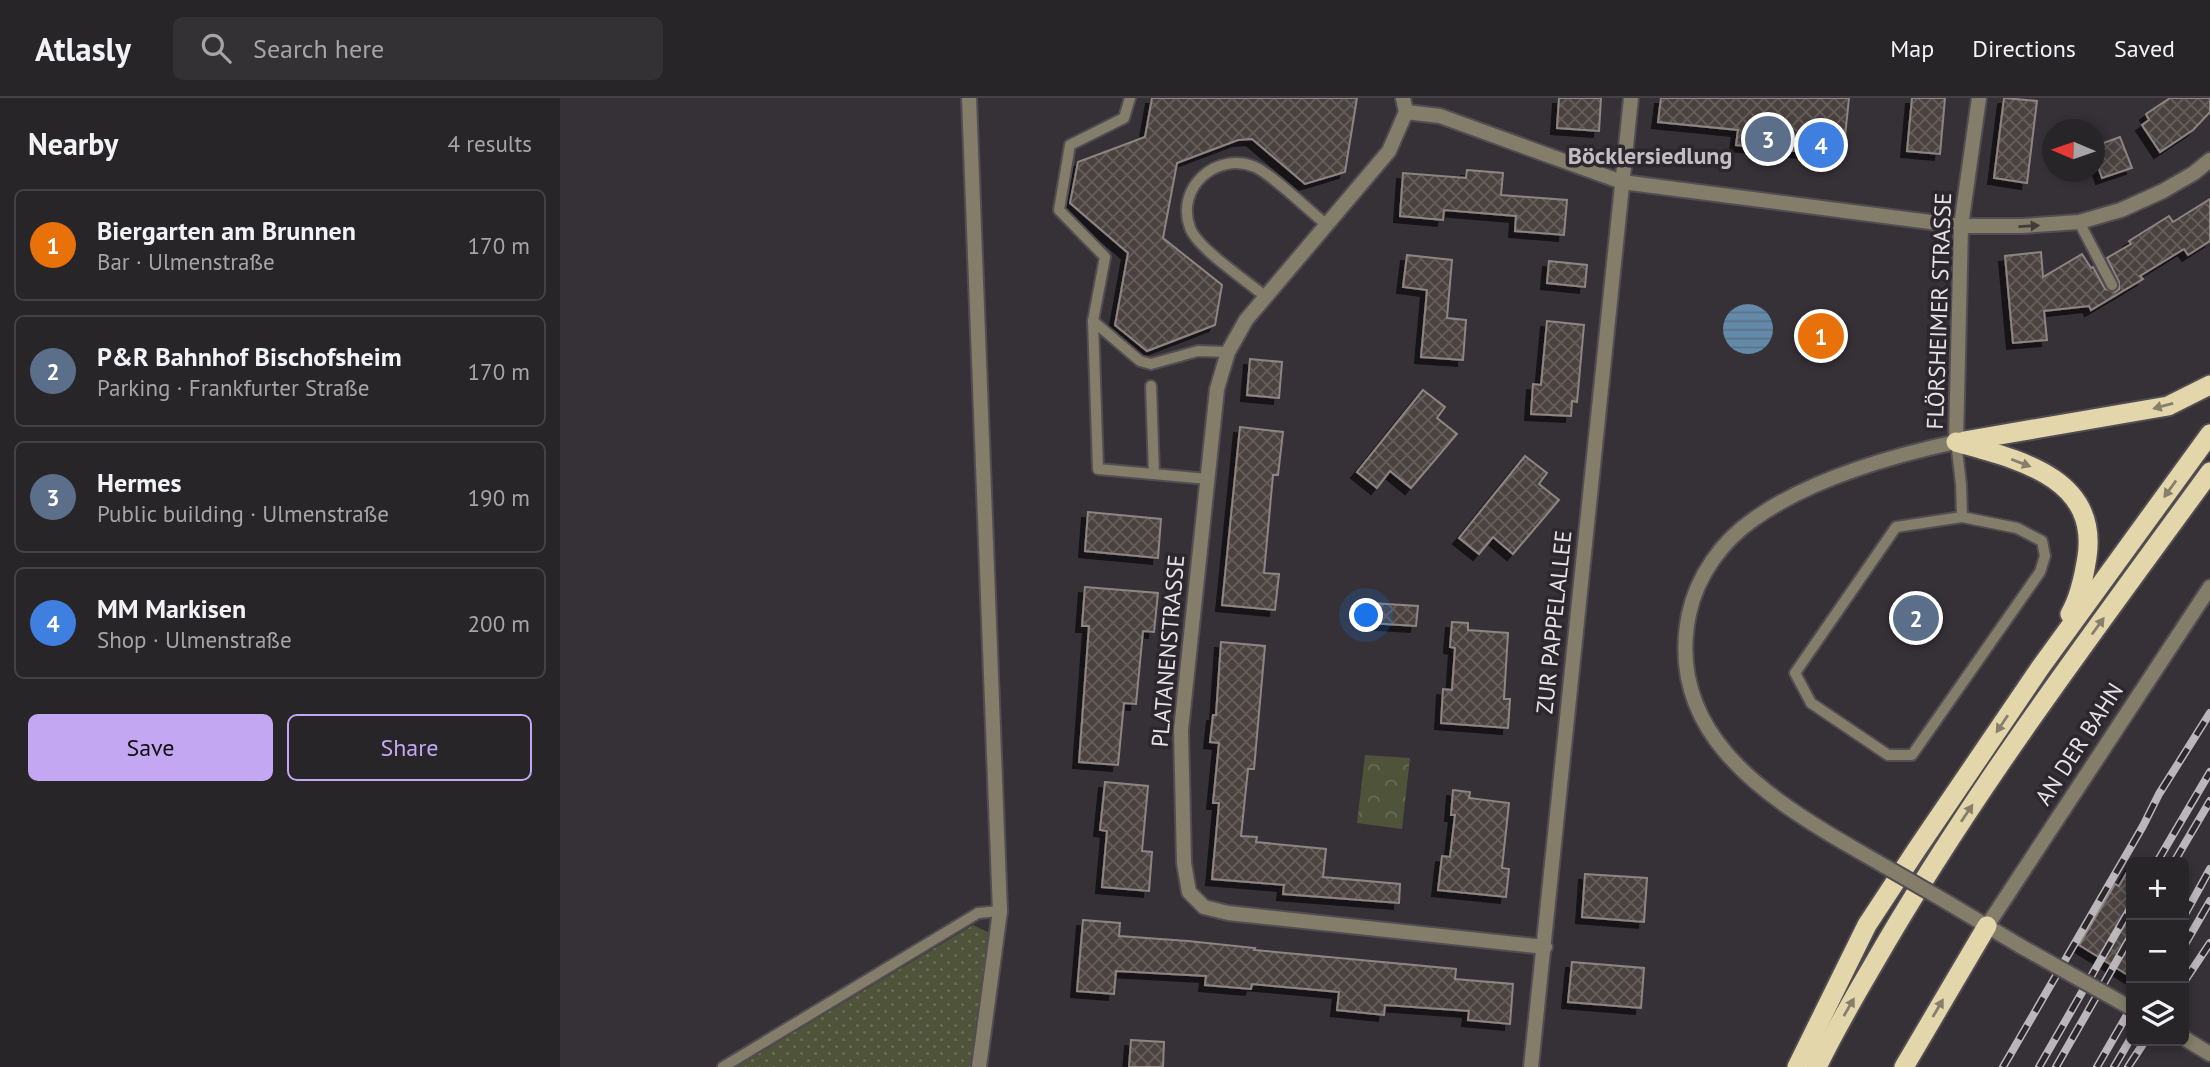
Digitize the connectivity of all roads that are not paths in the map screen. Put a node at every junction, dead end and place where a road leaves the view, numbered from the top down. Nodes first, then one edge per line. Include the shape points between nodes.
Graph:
1 (969, 98) edge
2 (1130, 98) edge
3 (1631, 98) edge
4 (1979, 98) edge
5 (1404, 105) edge
6 (2210, 160) edge
7 (1622, 182) junction
8 (2079, 222) junction
9 (1327, 225) junction
10 (1961, 226) junction
11 (2112, 285) dead end
12 (1266, 297) junction
13 (1093, 321) junction
14 (1228, 352) junction
15 (2210, 385) edge
16 (1151, 386) dead end
17 (2210, 434) edge
18 (1956, 442) junction
19 (2210, 472) edge
20 (1153, 474) junction
21 (1208, 479) junction
22 (1962, 517) junction
23 (2210, 587) edge
24 (2040, 668) junction
25 (999, 911) junction
26 (1987, 926) junction
27 (1545, 947) junction
28 (2126, 1005) edge
29 (2189, 1041) edge
30 (2210, 1054) edge
31 (723, 1067) edge
32 (979, 1067) edge
33 (1531, 1067) edge
34 (1797, 1067) edge
35 (1817, 1067) edge
36 (1904, 1067) edge

1 - 25 street
2 - 13 lane via 1124,118 1070,145 1059,210 1105,257
3 - 7 street, ZUR PAPPELALLEE
4 - 10 street, FLÖRSHEIMER STRASSE
5 - 7 street
5 - 9 street, PLATANENSTRASSE via 1389,151
6 - 8 street via 2163,191
7 - 10 street
7 - 27 street, ZUR PAPPELALLEE
10 -> 8 street
8 - 11 lane
9 - 12 street, PLATANENSTRASSE
9 - 12 lane via 1258,168 1225,163 1197,180 1189,195 1191,229 1200,243
10 - 18 street, FLÖRSHEIMER STRASSE
12 - 14 street, PLATANENSTRASSE
13 - 14 lane via 1151,364 1198,351
13 - 20 lane via 1098,469
14 - 21 street, PLATANENSTRASSE via 1217,389
15 -> 18 highway via 2168,406
16 - 20 lane
17 -> 24 highway
18 - 22 lane
18 -> 24 highway via 2056,479 2078,504 2085,521 2085,574 2074,608
18 - 26 street, bridge via 1846,475 1752,520 1716,555 1697,588 1685,644 1689,682 1702,718 1741,769 1798,816
35 -> 19 highway via 1936,859 2037,709
20 - 21 lane
21 - 27 street, PLATANENSTRASSE via 1181,730 1184,863 1189,892 1204,907 1228,913
22 - 22 lane via 1896,527 1795,673 1811,703 1888,755 1912,755 2040,572 2045,556 2042,541 2017,528
23 - 26 street, AN DER BAHN
24 -> 34 highway via 1867,925
25 - 31 lane via 978,913
25 - 32 street
26 - 28 street, bridge
36 -> 26 highway
27 - 33 street, ZUR PAPPELALLEE
29 - 30 street

